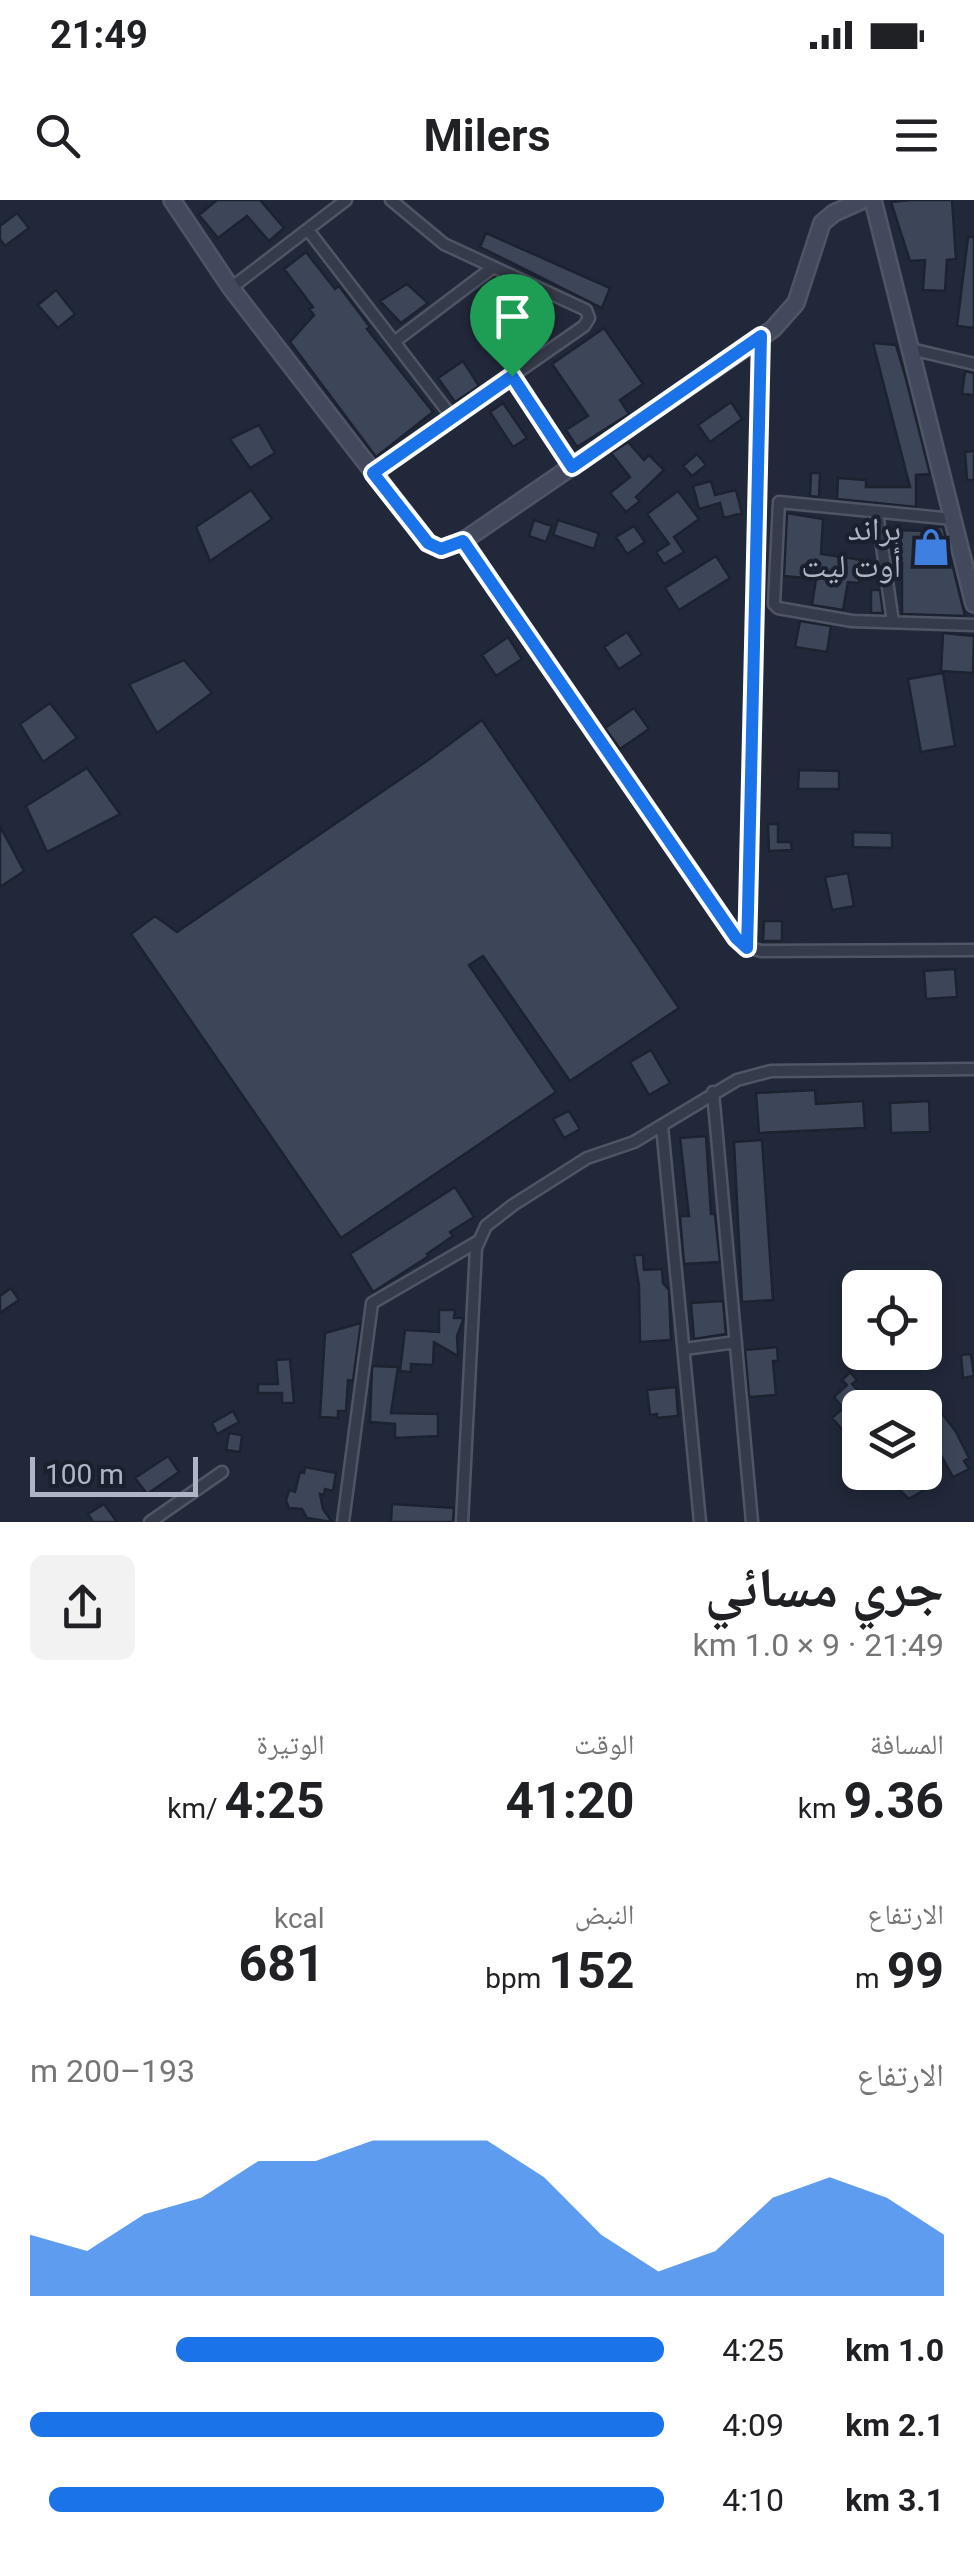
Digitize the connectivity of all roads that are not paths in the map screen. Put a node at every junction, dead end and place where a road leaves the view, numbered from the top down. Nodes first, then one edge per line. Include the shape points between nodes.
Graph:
1 (346, 200) edge
2 (391, 200) edge
3 (862, 200) edge
4 (873, 200) edge
5 (180, 203) edge
6 (308, 230) junction
7 (492, 268) junction
8 (231, 288) junction
9 (761, 336) junction
10 (394, 342) junction
11 (911, 349) junction
12 (974, 364) edge
13 (512, 376) junction
14 (452, 418) junction
15 (572, 467) junction
16 (373, 473) junction
17 (876, 512) junction
18 (953, 519) junction
19 (463, 541) junction
20 (974, 604) edge
21 (892, 622) junction
22 (974, 625) edge
23 (747, 948) junction
24 (974, 950) edge
25 (974, 1069) edge
26 (713, 1092) junction
27 (662, 1126) junction
28 (478, 1242) junction
29 (736, 1342) junction
30 (684, 1349) junction
31 (222, 1472) dead end
32 (150, 1522) edge
33 (343, 1522) edge
34 (462, 1522) edge
35 (700, 1522) edge
36 (752, 1522) edge

1 - 6 street
2 - 7 street via 433,238
3 - 9 main road via 822,223 796,303
4 - 11 main road
5 - 8 main road
6 - 8 street
6 - 10 street
7 - 10 street
7 - 13 street via 586,310 588,318
8 - 16 main road
9 - 15 main road
9 - 23 street
10 - 14 street
11 - 12 street
11 - 18 main road
13 - 14 street
13 - 15 street
14 - 16 street
15 - 19 main road
16 - 19 main road via 428,543 441,549
17 - 18 street
17 - 21 street
17 - 21 street via 777,503 774,604
18 - 20 main road
19 - 23 street
21 - 22 street
23 - 24 street
25 - 26 street via 771,1071
26 - 27 street
26 - 29 street
27 - 28 street via 572,1168 486,1226
27 - 30 street
28 - 33 street via 372,1303
28 - 34 street
29 - 30 street
29 - 36 street
30 - 35 street
31 - 32 street

